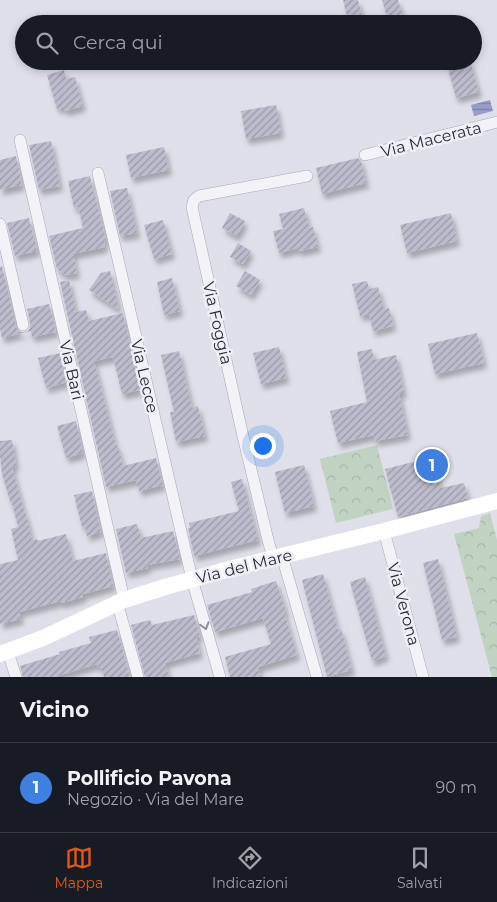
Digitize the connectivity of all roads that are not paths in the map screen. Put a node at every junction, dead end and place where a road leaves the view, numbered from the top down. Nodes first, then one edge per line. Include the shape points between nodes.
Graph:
1 (497, 122) edge
2 (20, 140) dead end
3 (365, 155) dead end
4 (98, 173) dead end
5 (307, 176) dead end
6 (0, 224) edge
7 (23, 325) dead end
8 (497, 500) edge
9 (384, 532) junction
10 (278, 557) junction
11 (192, 579) junction
12 (121, 601) junction
13 (4, 653) edge
14 (16, 677) edge
15 (138, 677) edge
16 (220, 677) edge
17 (316, 677) edge
18 (423, 677) edge

1 - 3 street, Via Macerata
2 - 12 street, Via Bari
4 - 11 street, Via Lecce
5 - 10 street, Via Foggia via 199,196 192,207 268,540
6 - 7 street
8 - 9 main road, Via del Mare
9 - 10 main road, Via del Mare
9 - 18 street, Via Verona
10 - 11 main road, Via del Mare
10 - 17 street, Via Foggia
11 - 12 main road, Via del Mare
11 -> 16 street, Via Lecce
12 - 13 main road, Via del Mare
12 - 15 street, Via Bari
13 - 14 street

